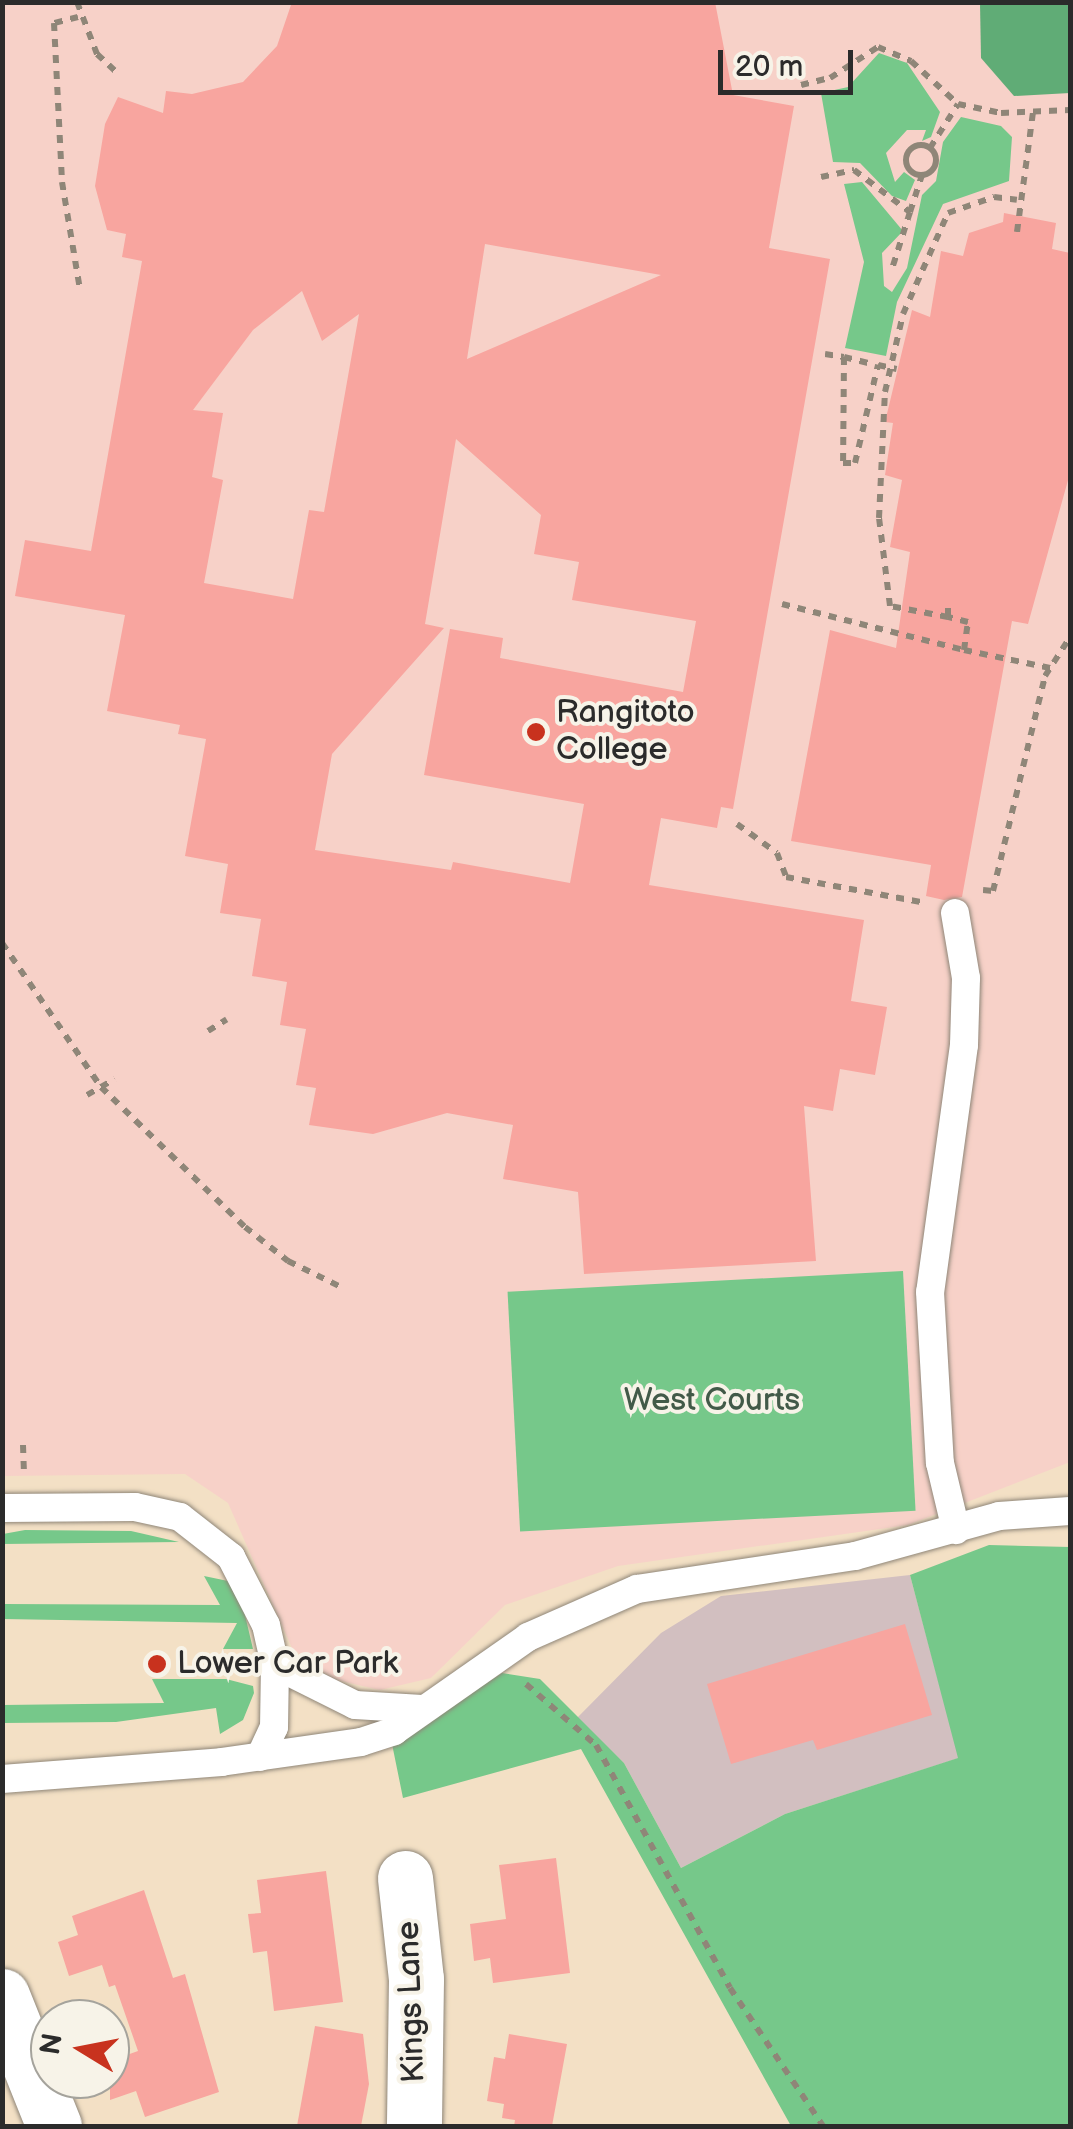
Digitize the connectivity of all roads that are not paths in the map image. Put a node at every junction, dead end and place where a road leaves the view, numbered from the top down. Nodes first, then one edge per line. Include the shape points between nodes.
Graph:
1 (951, 901) road end
2 (2, 1508) edge
3 (1070, 1510) edge
4 (956, 1530) junction
5 (275, 1665) junction
6 (422, 1708) junction
7 (260, 1758) junction
8 (2, 1779) edge
9 (405, 1878) dead end
10 (2, 1996) edge
11 (54, 2126) edge
12 (414, 2126) edge

1 - 4 lane via 966,978 964,1044 930,1292 940,1463
2 - 5 lane via 135,1507 180,1517 231,1558 249,1585
3 - 4 lane via 999,1516
4 - 6 lane via 855,1556 636,1589 528,1638 473,1682
5 - 6 lane via 356,1706
5 - 7 lane via 274,1727
6 - 7 lane via 394,1731 361,1742
7 - 8 lane
9 - 12 street, Kings Lane via 416,1979
10 - 11 street

